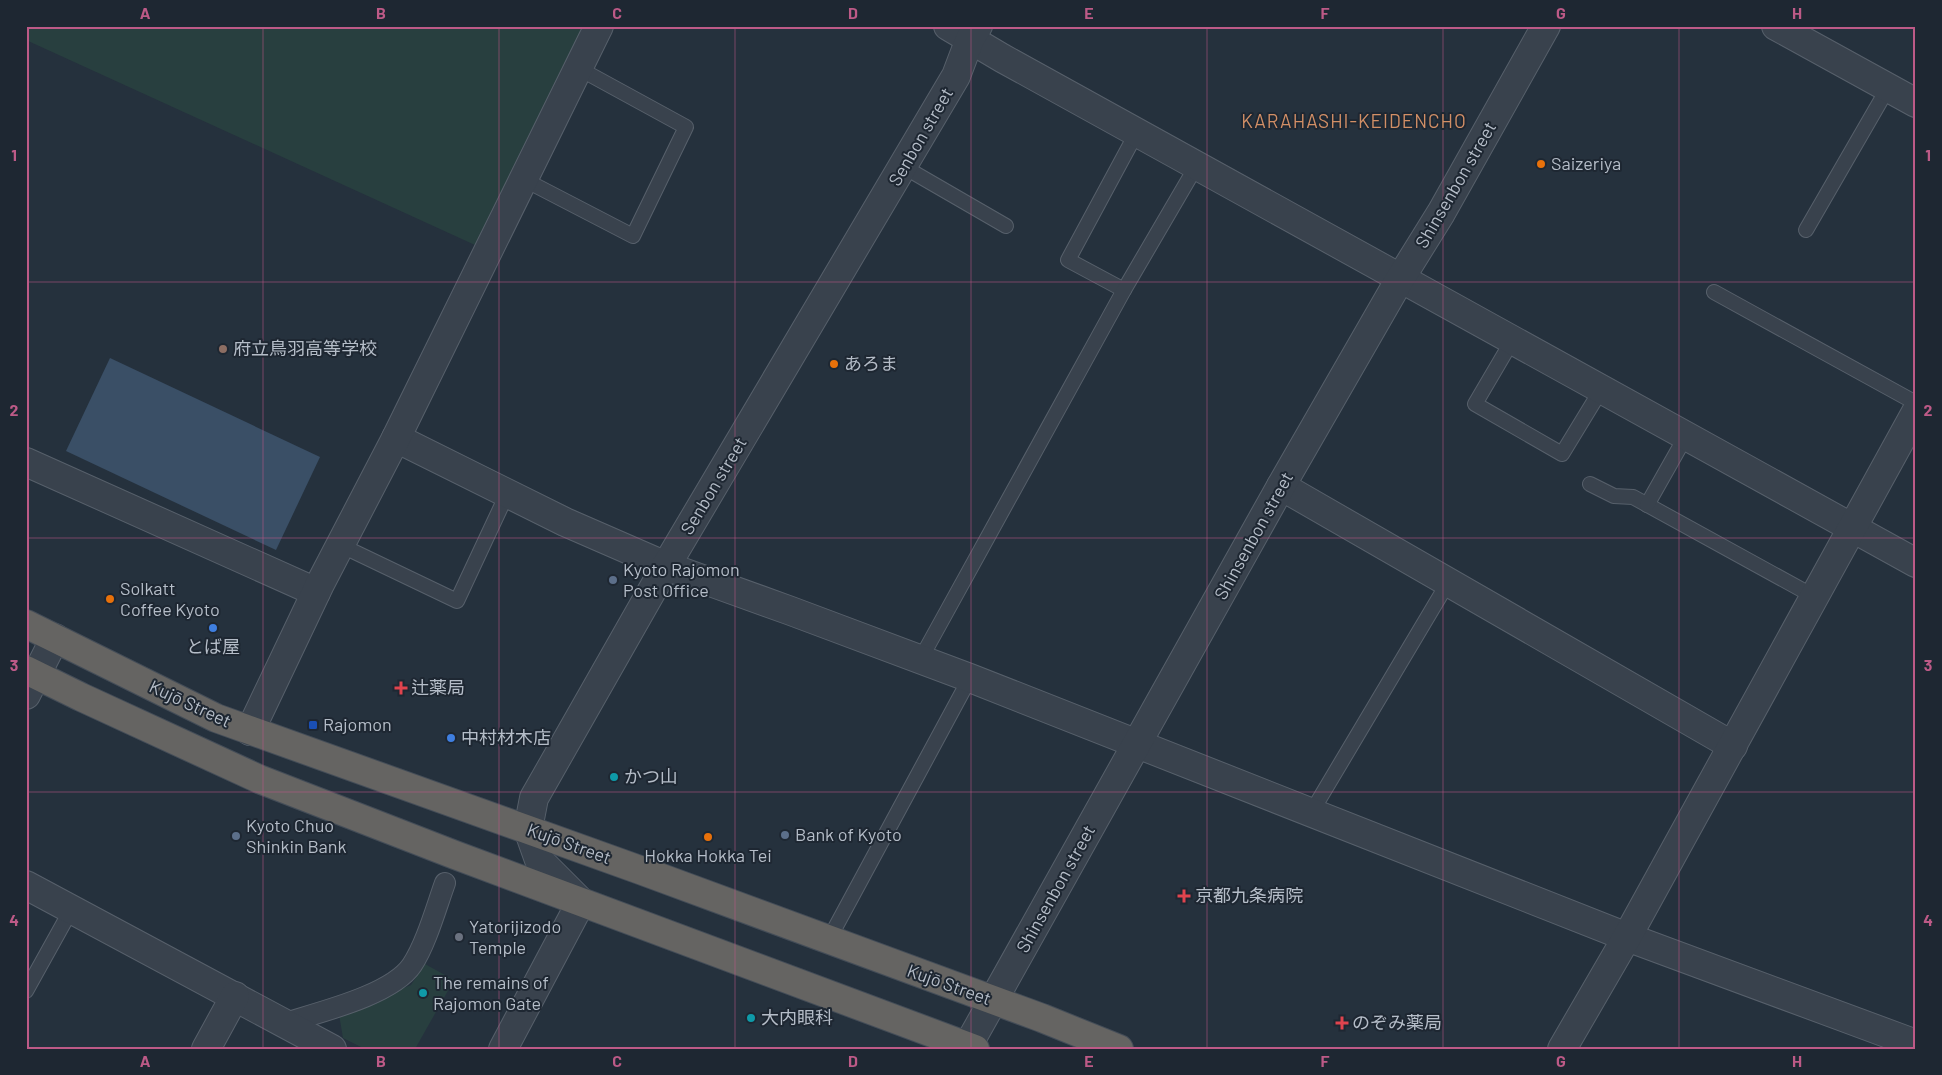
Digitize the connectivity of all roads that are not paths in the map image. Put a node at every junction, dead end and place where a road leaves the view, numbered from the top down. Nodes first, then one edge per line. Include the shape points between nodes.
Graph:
1 (599, 26) edge
2 (1546, 26) edge
3 (1776, 26) edge
4 (966, 31) edge
5 (578, 68) junction
6 (1888, 88) junction
7 (1916, 103) edge
8 (1137, 132) junction
9 (1197, 165) junction
10 (904, 167) junction
11 (523, 179) junction
12 (1006, 226) dead end
13 (1806, 230) dead end
14 (1400, 280) junction
15 (1124, 290) junction
16 (1714, 292) dead end
17 (1512, 341) junction
18 (1601, 390) junction
19 (1916, 403) edge
20 (1916, 412) edge
21 (1686, 436) junction
22 (396, 438) junction
23 (26, 462) edge
24 (1590, 484) dead end
25 (1282, 486) junction
26 (507, 494) junction
27 (1646, 505) junction
28 (1853, 528) junction
29 (340, 545) junction
30 (1916, 563) edge
31 (666, 566) junction
32 (1449, 581) junction
33 (316, 592) junction
34 (1815, 597) junction
35 (26, 624) edge
36 (55, 638) junction
37 (920, 660) junction
38 (970, 678) junction
39 (30, 680) edge
40 (250, 731) junction
41 (1137, 744) junction
42 (1733, 746) junction
43 (1311, 813) junction
44 (528, 829) junction
45 (445, 884) dead end
46 (26, 885) edge
47 (581, 902) junction
48 (71, 910) junction
49 (1628, 937) junction
50 (828, 941) junction
51 (26, 991) edge
52 (235, 996) junction
53 (993, 1001) junction
54 (286, 1024) junction
55 (1916, 1044) edge
56 (970, 1048) edge
57 (206, 1049) edge
58 (332, 1049) edge
59 (503, 1049) edge
60 (1119, 1049) edge
61 (1562, 1049) edge

1 - 5 street
2 - 14 street, Shinsenbon street
3 - 6 street
4 - 8 street
4 - 10 street, Senbon street via 956,76
5 - 11 street
5 - 11 lane via 686,127 634,236
6 - 7 street
6 - 13 lane
8 - 9 street
8 - 15 lane via 1068,260
9 - 14 street
9 - 15 lane
10 - 12 lane
10 - 31 street, Senbon street
11 - 22 street
14 - 17 street
14 - 25 street, Shinsenbon street
15 - 37 lane
16 - 19 lane
17 - 18 street
17 - 18 lane via 1475,404 1562,454
18 - 21 street
20 - 28 street
21 - 27 lane
21 - 28 street
22 - 26 street
22 - 29 street
23 - 33 street
24 - 27 lane via 1614,496 1633,497
25 - 32 street
25 - 41 street, Shinsenbon street
26 - 29 lane via 457,601
26 - 31 street
27 - 34 lane
28 - 30 street
28 - 34 street
29 - 33 street
31 - 37 street
31 - 44 street, Senbon street via 534,798
32 - 42 street
32 - 43 lane
33 - 40 street
34 - 42 street
35 - 36 highway, Kujō Street
36 - 39 street
36 - 40 highway, Kujō Street via 216,718
37 - 38 street
38 - 41 street
38 - 50 lane
39 - 47 highway via 89,701 259,779
40 - 44 highway, Kujō Street
41 - 43 street
41 - 53 street, Shinsenbon street
42 - 49 street
43 - 49 street
44 - 47 street via 539,860
44 - 50 highway, Kujō Street
45 - 54 street via 418,954 399,978 351,1002
46 - 48 street
47 - 56 highway
47 - 59 street
48 - 51 lane
48 - 52 street
49 - 55 street
49 - 61 street
50 - 53 highway, Kujō Street
52 - 54 street
52 - 57 street
53 - 56 street, Shinsenbon street
53 - 60 highway, Kujō Street
54 - 58 street

